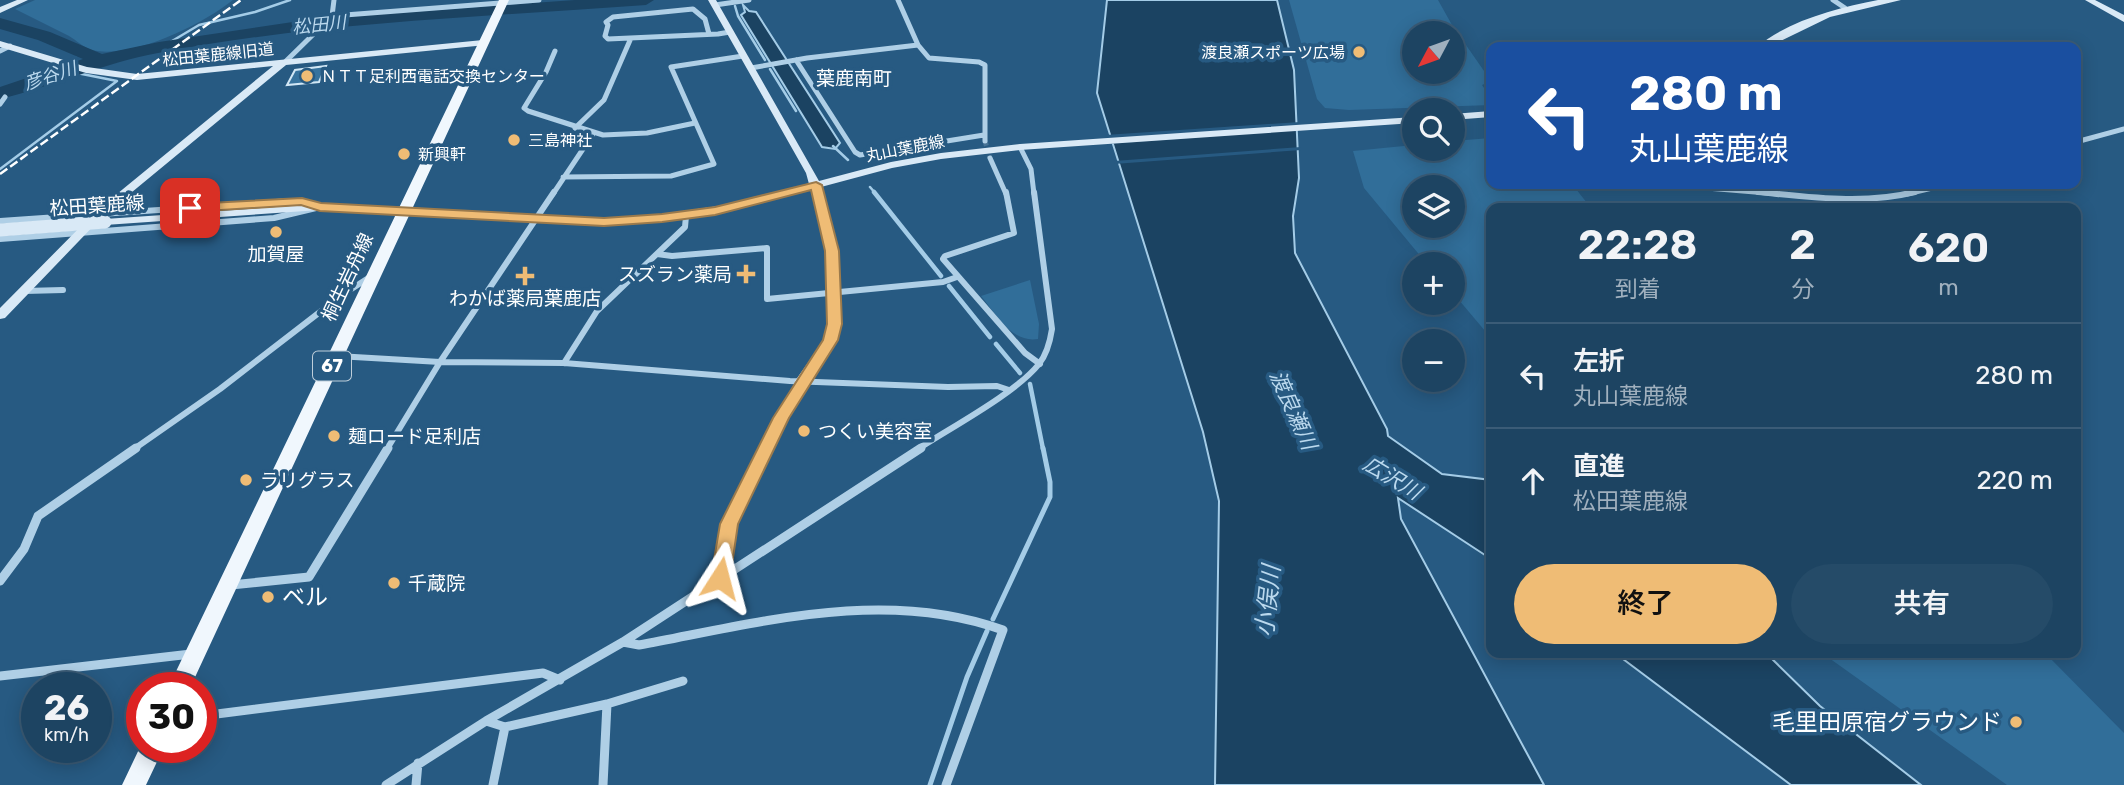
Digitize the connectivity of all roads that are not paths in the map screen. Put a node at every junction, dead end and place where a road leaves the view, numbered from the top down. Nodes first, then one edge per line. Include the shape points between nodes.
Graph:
1 (24, 0) edge
2 (334, 0) edge
3 (539, 0) edge
4 (749, 0) edge
5 (898, 0) edge
6 (1833, 0) edge
7 (1897, 0) edge
8 (2089, 0) edge
9 (503, 3) edge
10 (713, 3) edge
11 (1846, 8) junction
12 (1, 10) edge
13 (331, 17) junction
14 (2124, 19) edge
15 (730, 32) junction
16 (709, 34) junction
17 (631, 38) junction
18 (1771, 42) edge
19 (483, 43) junction
20 (918, 45) junction
21 (3, 47) edge
22 (555, 51) dead end
23 (743, 56) junction
24 (796, 60) junction
25 (283, 64) junction
26 (751, 68) junction
27 (5, 97) dead end
28 (0, 104) edge
29 (1486, 114) edge
30 (1465, 116) edge
31 (1402, 121) edge
32 (695, 123) junction
33 (575, 128) junction
34 (2124, 129) edge
35 (593, 134) junction
36 (2081, 141) edge
37 (1020, 147) junction
38 (990, 158) tunnel mouth
39 (563, 177) junction
40 (816, 185) junction
41 (1717, 189) edge
42 (1929, 189) edge
43 (320, 207) junction
44 (406, 210) junction
45 (686, 216) junction
46 (102, 218) junction
47 (535, 219) junction
48 (0, 221) edge
49 (0, 230) edge
50 (80, 233) junction
51 (0, 239) edge
52 (657, 254) junction
53 (374, 275) junction
54 (957, 278) junction
55 (63, 290) dead end
56 (24, 291) junction
57 (833, 292) junction
58 (0, 315) edge
59 (337, 356) junction
60 (440, 362) junction
61 (564, 363) junction
62 (1040, 364) junction
63 (802, 381) junction
64 (1009, 390) junction
65 (720, 578) junction
66 (0, 581) edge
67 (228, 586) junction
68 (623, 642) junction
69 (195, 653) junction
70 (186, 672) edge
71 (0, 676) edge
72 (560, 680) junction
73 (683, 681) dead end
74 (607, 704) junction
75 (217, 714) edge
76 (486, 721) junction
77 (505, 727) junction
78 (144, 763) edge
79 (418, 763) junction
80 (134, 785) edge
81 (386, 785) edge
82 (416, 785) edge
83 (493, 785) edge
84 (603, 785) edge
85 (946, 785) edge

1 - 12 street
2 - 13 street
3 - 9 street
4 - 10 street
5 - 20 street
6 - 11 street
7 - 11 street
8 - 14 street
9 - 13 street
9 - 19 main road, 桐生岩舟線 / 67
10 - 15 street
11 - 18 street
13 - 25 street
15 - 16 street
15 - 23 street
16 - 17 street
16 - 17 street via 696,9 607,20 605,38
17 - 33 street via 609,96
19 - 25 street, 松田葉鹿線旧道
19 - 44 main road, 桐生岩舟線 / 67
20 - 24 street
20 - 24 street via 929,58 985,65 985,138 860,155
21 - 25 street, 松田葉鹿線旧道 via 82,69 137,77
22 - 33 street via 524,108
23 - 26 street
23 - 32 street via 671,67
24 - 26 street
25 - 46 street
26 - 40 street
27 - 28 street
29 - 30 street
31 - 37 street, 丸山葉鹿線
32 - 35 street via 647,133
32 - 39 street via 715,161 711,166 671,176
33 - 35 street
34 - 36 street
35 - 39 street
37 - 40 street, 丸山葉鹿線 via 919,159
37 - 62 street via 1032,178 1052,330
38 - 54 street via 1006,193 1014,233 945,256
39 - 47 street
40 - 45 street, 丸山葉鹿線
40 - 57 street via 832,251
41 - 42 street via 1847,200 1896,197
43 - 44 street, 松田葉鹿線
43 - 46 street, 松田葉鹿線
43 - 50 street via 274,218
44 - 47 street, 丸山葉鹿線
44 - 53 main road, 桐生岩舟線 / 67
45 - 47 street, 丸山葉鹿線 via 604,222
45 - 52 street via 684,227
46 - 48 street
46 - 49 street, 松田葉鹿線, bridge
46 - 50 street
47 - 60 street
50 - 51 street
50 - 56 street
52 - 57 street via 767,248 767,299
52 - 61 street via 597,311
53 - 59 main road, 桐生岩舟線 / 67
53 - 66 street via 38,516 24,549
54 - 57 street
54 - 62 street
55 - 56 street
56 - 58 street
57 - 63 street via 831,340
59 - 60 street
59 - 67 main road, 桐生岩舟線 / 67
60 - 61 street
60 - 67 street via 309,577
61 - 63 street
62 - 64 street
63 - 64 street
63 - 65 street via 729,524
64 - 65 street
65 - 68 street
67 - 69 main road, 桐生岩舟線 / 67
68 - 72 street
68 - 85 street via 639,645 823,611 900,609 987,622 1003,630
69 - 70 main road, 桐生岩舟線 / 67
69 - 71 street
72 - 75 street via 542,673
72 - 76 street
73 - 74 street
74 - 77 street
74 - 84 street
76 - 77 street
76 - 79 street
77 - 83 street
78 - 80 main road
79 - 81 street
79 - 82 street

